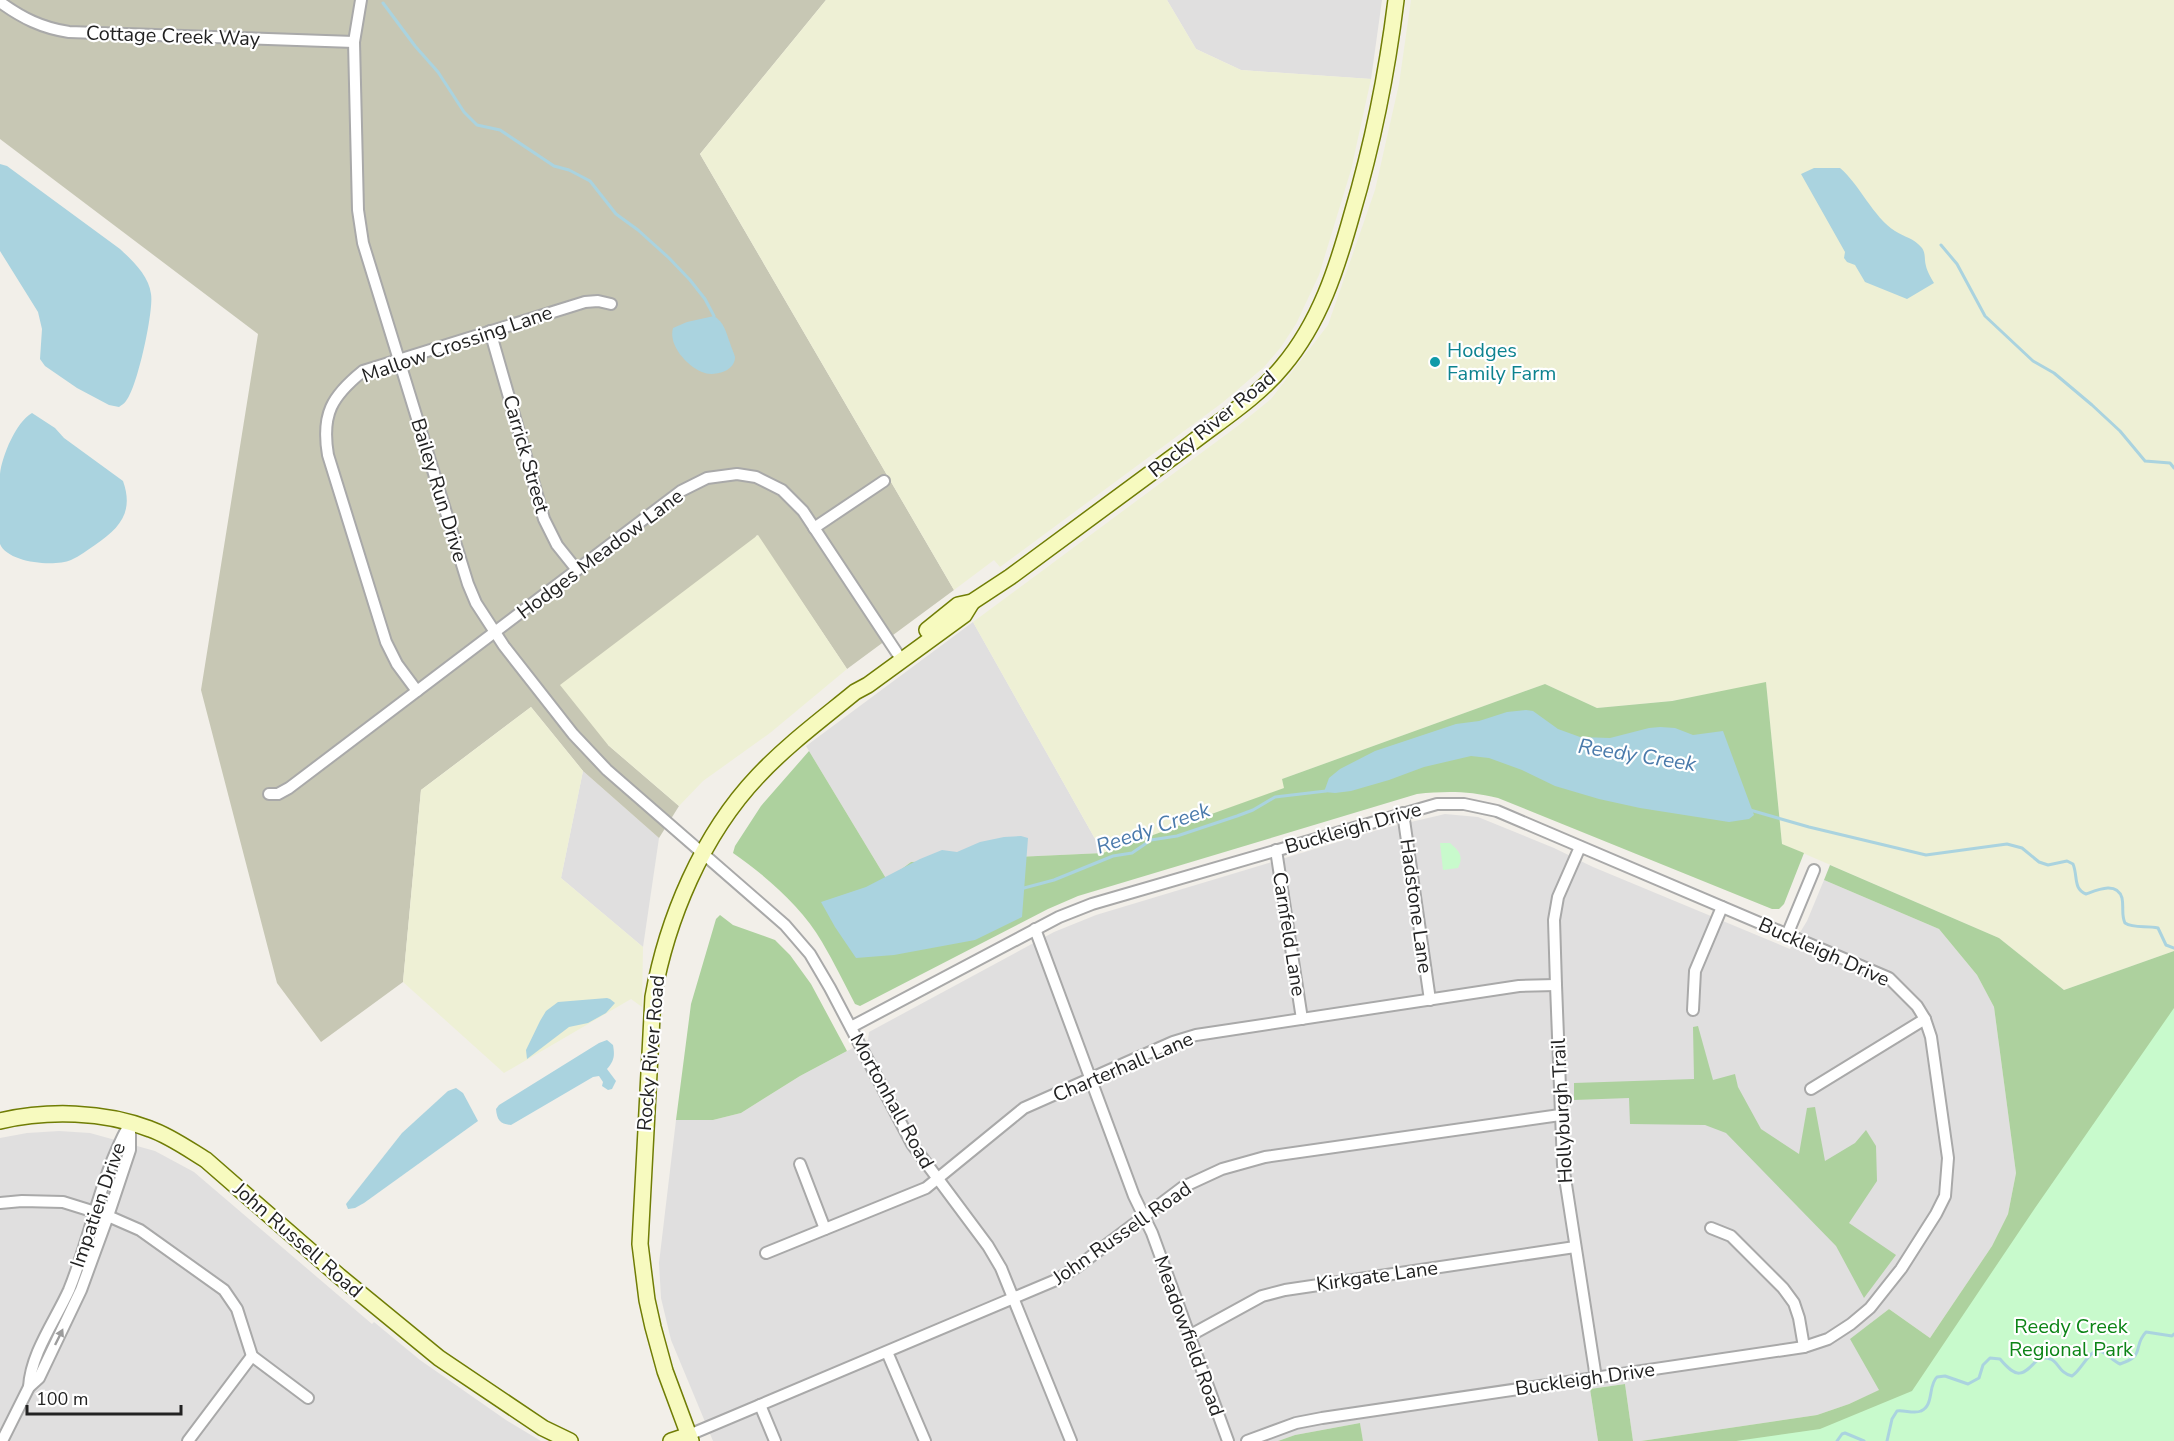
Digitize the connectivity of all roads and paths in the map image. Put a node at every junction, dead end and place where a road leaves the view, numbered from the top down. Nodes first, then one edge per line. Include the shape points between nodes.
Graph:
1 (361, 0) edge
2 (1396, 0) edge
3 (0, 2) edge
4 (354, 42) junction
5 (611, 304) dead end
6 (490, 331) junction
7 (399, 359) junction
8 (884, 481) dead end
9 (814, 528) junction
10 (577, 570) junction
11 (972, 602) junction
12 (496, 632) junction
13 (897, 653) junction
14 (417, 691) junction
15 (855, 692) junction
16 (269, 794) dead end
17 (1402, 813) junction
18 (1580, 847) junction
19 (1276, 850) junction
20 (703, 855) junction
21 (1814, 870) dead end
22 (1722, 907) junction
23 (1035, 929) junction
24 (1787, 935) junction
25 (1556, 985) junction
26 (1430, 1000) junction
27 (1693, 1010) dead end
28 (1925, 1018) junction
29 (1302, 1019) junction
30 (850, 1027) junction
31 (1090, 1079) junction
32 (1811, 1089) dead end
33 (1560, 1115) junction
34 (0, 1121) edge
35 (130, 1122) junction
36 (800, 1164) dead end
37 (938, 1180) junction
38 (0, 1203) edge
39 (95, 1212) junction
40 (108, 1216) junction
41 (1144, 1218) junction
42 (1711, 1228) dead end
43 (825, 1229) junction
44 (1575, 1247) junction
45 (766, 1253) dead end
46 (1013, 1298) junction
47 (1189, 1335) junction
48 (1804, 1347) junction
49 (887, 1352) junction
50 (252, 1356) junction
51 (1596, 1378) junction
52 (29, 1387) junction
53 (308, 1398) dead end
54 (760, 1405) junction
55 (690, 1438) edge
56 (2, 1441) edge
57 (188, 1441) edge
58 (570, 1441) edge
59 (671, 1441) edge
60 (776, 1441) edge
61 (925, 1441) edge
62 (1071, 1441) edge
63 (1228, 1441) edge
64 (1247, 1441) edge

1 - 4 street, Bailey Run Drive
2 - 11 street, Rocky River Road via 1384,82 1362,181 1331,280 1300,345 1274,376 1230,414
3 - 4 street, Cottage Creek Way via 27,21 69,32
4 - 7 street, Bailey Run Drive via 358,210 363,243
5 - 6 street, Mallow Crossing Lane via 585,302
6 - 7 street, Mallow Crossing Lane
6 - 10 street, Carrick Street via 544,519 557,545
7 - 12 street, Bailey Run Drive via 468,584
7 - 14 street, Mallow Crossing Lane via 363,371 342,388 328,411 325,437 386,642
8 - 9 street
9 - 10 street, Hodges Meadow Lane via 782,490 756,477 737,474 707,478 681,491
9 - 13 street, Hodges Meadow Lane
10 - 12 street, Hodges Meadow Lane
11 - 13 street, Rocky River Road via 958,605
11 - 15 street, Rocky River Road via 964,615
12 - 14 street, Hodges Meadow Lane
12 - 20 street, Bailey Run Drive via 573,734 607,770
13 - 15 street, Rocky River Road via 865,677
14 - 16 street, Hodges Meadow Lane via 289,788
15 - 20 street, Rocky River Road via 756,778
17 - 18 street, Buckleigh Drive via 1437,804 1464,804 1497,811
17 - 19 street, Buckleigh Drive
17 - 26 street, Hadstone Lane
18 - 22 street, Buckleigh Drive
18 - 25 street, Hollyburgh Trail via 1558,897 1554,920
19 - 23 street, Buckleigh Drive via 1092,904
19 - 29 street, Carnfeld Lane
20 - 30 street, Mortonhall Road via 792,933 810,954
20 - 55 street, Rocky River Road via 669,928 658,967 640,1214 646,1300 665,1371
21 - 24 street
22 - 24 street, Buckleigh Drive
22 - 27 street via 1695,971
23 - 30 street, Buckleigh Drive
23 - 31 street, Meadowfield Road
24 - 28 street, Buckleigh Drive via 1889,978
25 - 26 street, Charterhall Lane via 1519,986
25 - 33 street, Hollyburgh Trail
26 - 29 street, Charterhall Lane
28 - 32 street
28 - 48 street, Buckleigh Drive via 1948,1158 1944,1196 1900,1269 1870,1308 1828,1339
29 - 31 street, Charterhall Lane via 1196,1035
30 - 37 street, Mortonhall Road via 912,1144
31 - 37 street, Charterhall Lane via 1024,1108
31 - 41 street, Meadowfield Road
33 - 41 street, John Russell Road via 1265,1157 1222,1169 1183,1187
33 - 44 street, Hollyburgh Trail
34 - 35 street, John Russell Road via 55,1113
35 - 39 street, Impatien Drive via 116,1147
35 - 40 street, Impatien Drive via 130,1150
35 - 58 street, John Russell Road via 151,1129 206,1160 439,1358 543,1428
36 - 43 street
37 - 43 street, Charterhall Lane
37 - 46 street, Mortonhall Road via 988,1246
38 - 39 street via 63,1202
39 - 40 street
39 - 52 street, Impatien Drive via 69,1289 30,1371
40 - 50 street via 140,1230 224,1290 237,1309
52 -> 40 street, Impatien Drive via 39,1378 81,1290
41 - 46 street, John Russell Road via 1063,1276
41 - 47 street, Meadowfield Road
42 - 48 street via 1731,1236 1783,1288 1794,1303
43 - 45 street, Charterhall Lane
44 - 47 street, Kirkgate Lane via 1285,1290 1262,1296
44 - 51 street, Hollyburgh Trail
46 - 49 street, John Russell Road
46 - 62 street, Mortonhall Road
47 - 63 street, Meadowfield Road
48 - 51 street, Buckleigh Drive
49 - 54 street, John Russell Road
49 - 61 street
50 - 53 street
50 - 57 street
51 - 64 street, Buckleigh Drive via 1296,1423
52 - 56 street, Impatien Drive
54 - 55 street, John Russell Road
54 - 60 street
55 - 59 street, John Russell Road

